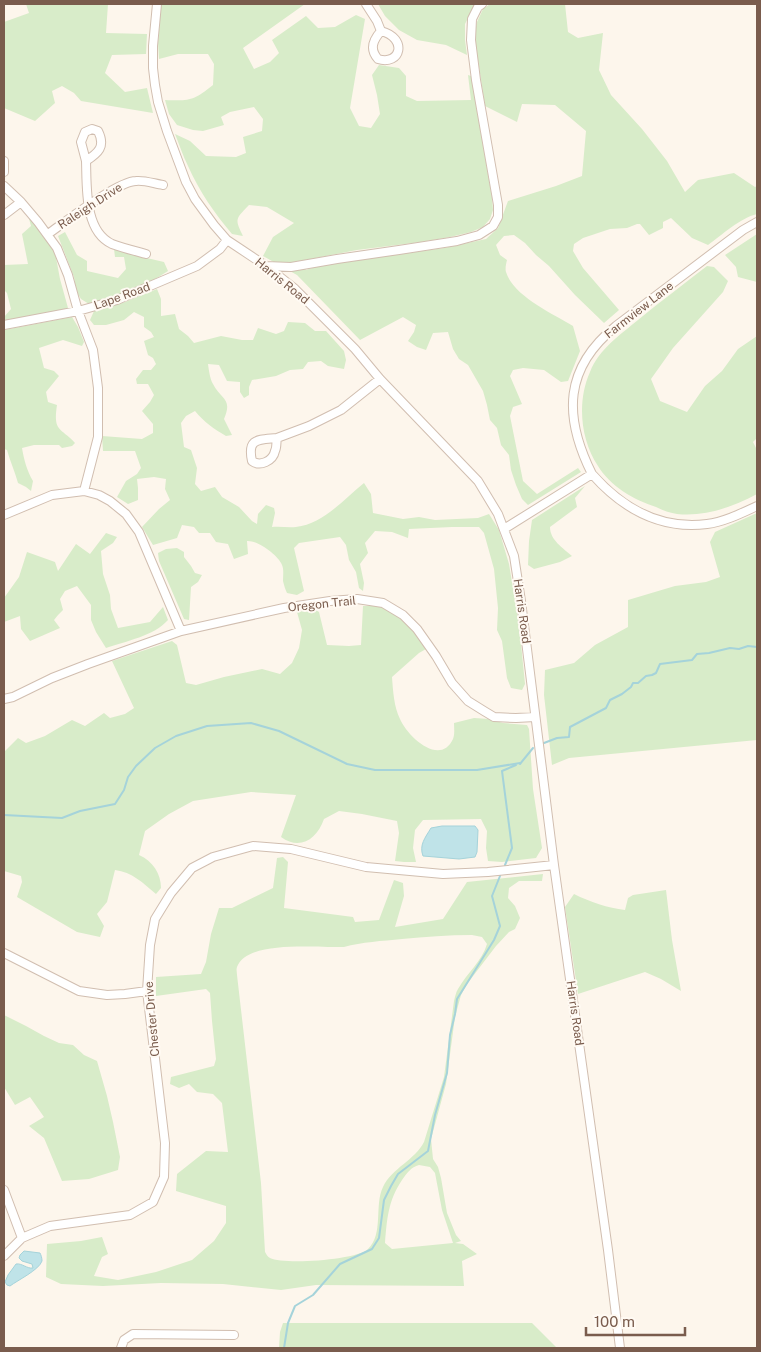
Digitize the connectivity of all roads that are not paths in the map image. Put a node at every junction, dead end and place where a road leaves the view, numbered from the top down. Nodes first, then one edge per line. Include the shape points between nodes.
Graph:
1 (157, 4) edge
2 (366, 4) edge
3 (482, 4) edge
4 (381, 31) dead end
5 (4, 161) edge
6 (86, 161) dead end
7 (4, 172) edge
8 (163, 185) dead end
9 (4, 186) edge
10 (21, 202) junction
11 (88, 206) junction
12 (4, 215) edge
13 (757, 222) edge
14 (48, 234) junction
15 (227, 240) junction
16 (146, 254) dead end
17 (266, 266) junction
18 (78, 311) junction
19 (4, 325) edge
20 (380, 379) junction
21 (277, 438) dead end
22 (592, 474) junction
23 (84, 491) junction
24 (757, 506) edge
25 (4, 515) edge
26 (504, 529) junction
27 (181, 631) junction
28 (4, 699) edge
29 (535, 717) junction
30 (554, 865) junction
31 (4, 953) edge
32 (147, 991) junction
33 (4, 1190) edge
34 (22, 1238) junction
35 (4, 1256) edge
36 (234, 1335) dead end
37 (121, 1348) edge
38 (620, 1348) edge

1 - 15 street, Harris Road via 153,68 160,109 195,199
2 - 4 street
3 - 17 street via 472,19 471,40 498,205 498,217 493,226 479,235 457,241 291,267
5 - 7 street
6 - 11 street
8 - 11 street, Raleigh Drive via 137,180 125,183
9 - 10 street
10 - 12 street
10 - 14 street
11 - 14 street, Raleigh Drive
11 - 16 street via 104,239
13 - 22 street, Farmview Lane via 616,326 596,345 583,364 574,390 573,414 581,450
14 - 18 street via 68,275
15 - 17 street, Harris Road
15 - 18 street, Lape Road via 197,266 118,300
17 - 20 street, Harris Road via 295,289 356,349
18 - 19 street, Lape Road
18 - 23 street via 93,350 98,388 98,437
20 - 21 street via 341,410
20 - 26 street, Harris Road via 478,481
22 - 24 street via 627,506 668,523 708,524
22 - 26 street
23 - 25 street via 52,495
23 - 27 street via 110,501 126,514 138,532
26 - 29 street, Harris Road via 514,556
27 - 28 street, Oregon Trail via 88,664
27 - 29 street, Oregon Trail via 330,601 357,599 383,602 403,614 418,629 452,683 468,701 494,717
29 - 30 street, Harris Road
30 - 32 street, Chester Drive via 443,874 366,867 291,849 253,846 213,857 192,868 155,919
30 - 38 street, Harris Road
31 - 32 street via 79,991 107,995
32 - 34 street, Chester Drive via 164,1143 164,1177 153,1202 130,1215 50,1226
33 - 34 street
34 - 35 street
36 - 37 street via 133,1334 124,1340

